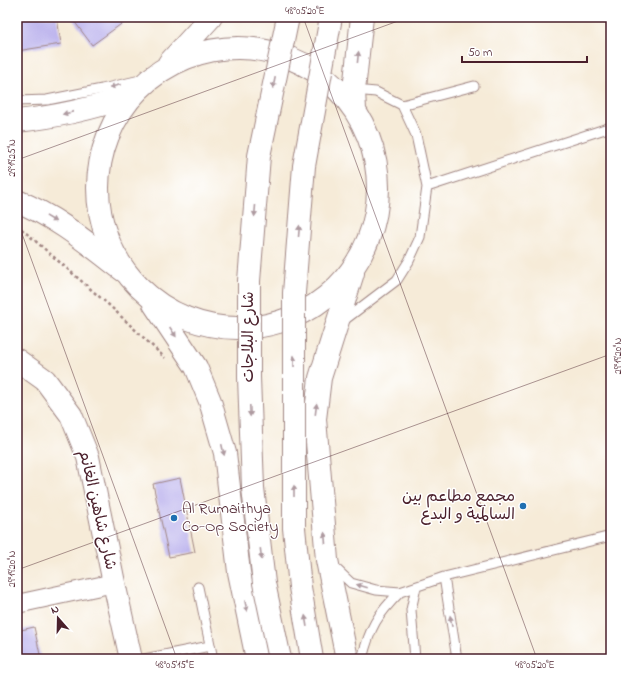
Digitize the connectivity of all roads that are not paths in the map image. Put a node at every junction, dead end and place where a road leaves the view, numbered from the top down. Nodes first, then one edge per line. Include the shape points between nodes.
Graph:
1 (211, 17) edge
2 (288, 17) edge
3 (331, 17) edge
4 (362, 17) edge
5 (158, 73) junction
6 (474, 86) dead end
7 (133, 95) junction
8 (355, 100) junction
9 (17, 101) edge
10 (402, 105) junction
11 (17, 121) edge
12 (611, 127) edge
13 (427, 187) junction
14 (17, 201) edge
15 (355, 268) junction
16 (124, 271) junction
17 (151, 299) junction
18 (335, 327) junction
19 (17, 360) edge
20 (611, 536) edge
21 (327, 560) junction
22 (444, 577) junction
23 (114, 583) junction
24 (198, 587) dead end
25 (416, 587) junction
26 (400, 592) junction
27 (17, 604) edge
28 (210, 646) junction
29 (131, 659) edge
30 (144, 659) edge
31 (213, 659) edge
32 (258, 659) edge
33 (280, 659) edge
34 (312, 659) edge
35 (347, 659) edge
36 (362, 659) edge
37 (415, 659) edge
38 (457, 659) edge

1 - 5 main road
2 -> 33 main road, شارع البلاجات, bridge via 259,156 249,281 253,488 264,583
34 -> 3 main road, bridge via 300,587 294,528 294,293 304,166
8 -> 4 main road
5 - 7 main road
5 - 8 main road via 193,55 225,49 258,49 290,58 319,73 337,90
5 -> 9 lane via 102,90 47,100
6 - 10 lane
7 -> 11 main road via 47,118
7 - 16 main road via 107,135 97,182 103,229
8 - 10 lane via 376,92
8 - 15 main road via 374,151 379,183 376,215 366,246
10 - 13 lane via 416,135
12 - 13 lane
13 - 18 lane via 420,236 397,280
14 -> 16 main road via 32,207 78,235
15 - 17 main road via 323,300 291,318 255,328 218,328 183,318
15 - 18 main road
16 - 17 main road
17 -> 32 main road via 196,367 210,401 224,453 239,572
21 -> 18 main road via 315,419 320,378
19 - 23 main road, شارع شاهين الغانم via 45,380 71,415 88,457
20 - 22 lane
26 -> 21 lane via 376,590 351,583
21 - 35 main road
22 - 25 lane
38 -> 22 lane
23 - 27 street
23 - 29 main road, شارع شاهين الغانم
24 - 28 lane
25 - 26 lane
25 - 37 lane via 411,610
26 - 36 lane via 385,606 373,624
28 - 30 lane
28 - 31 lane

